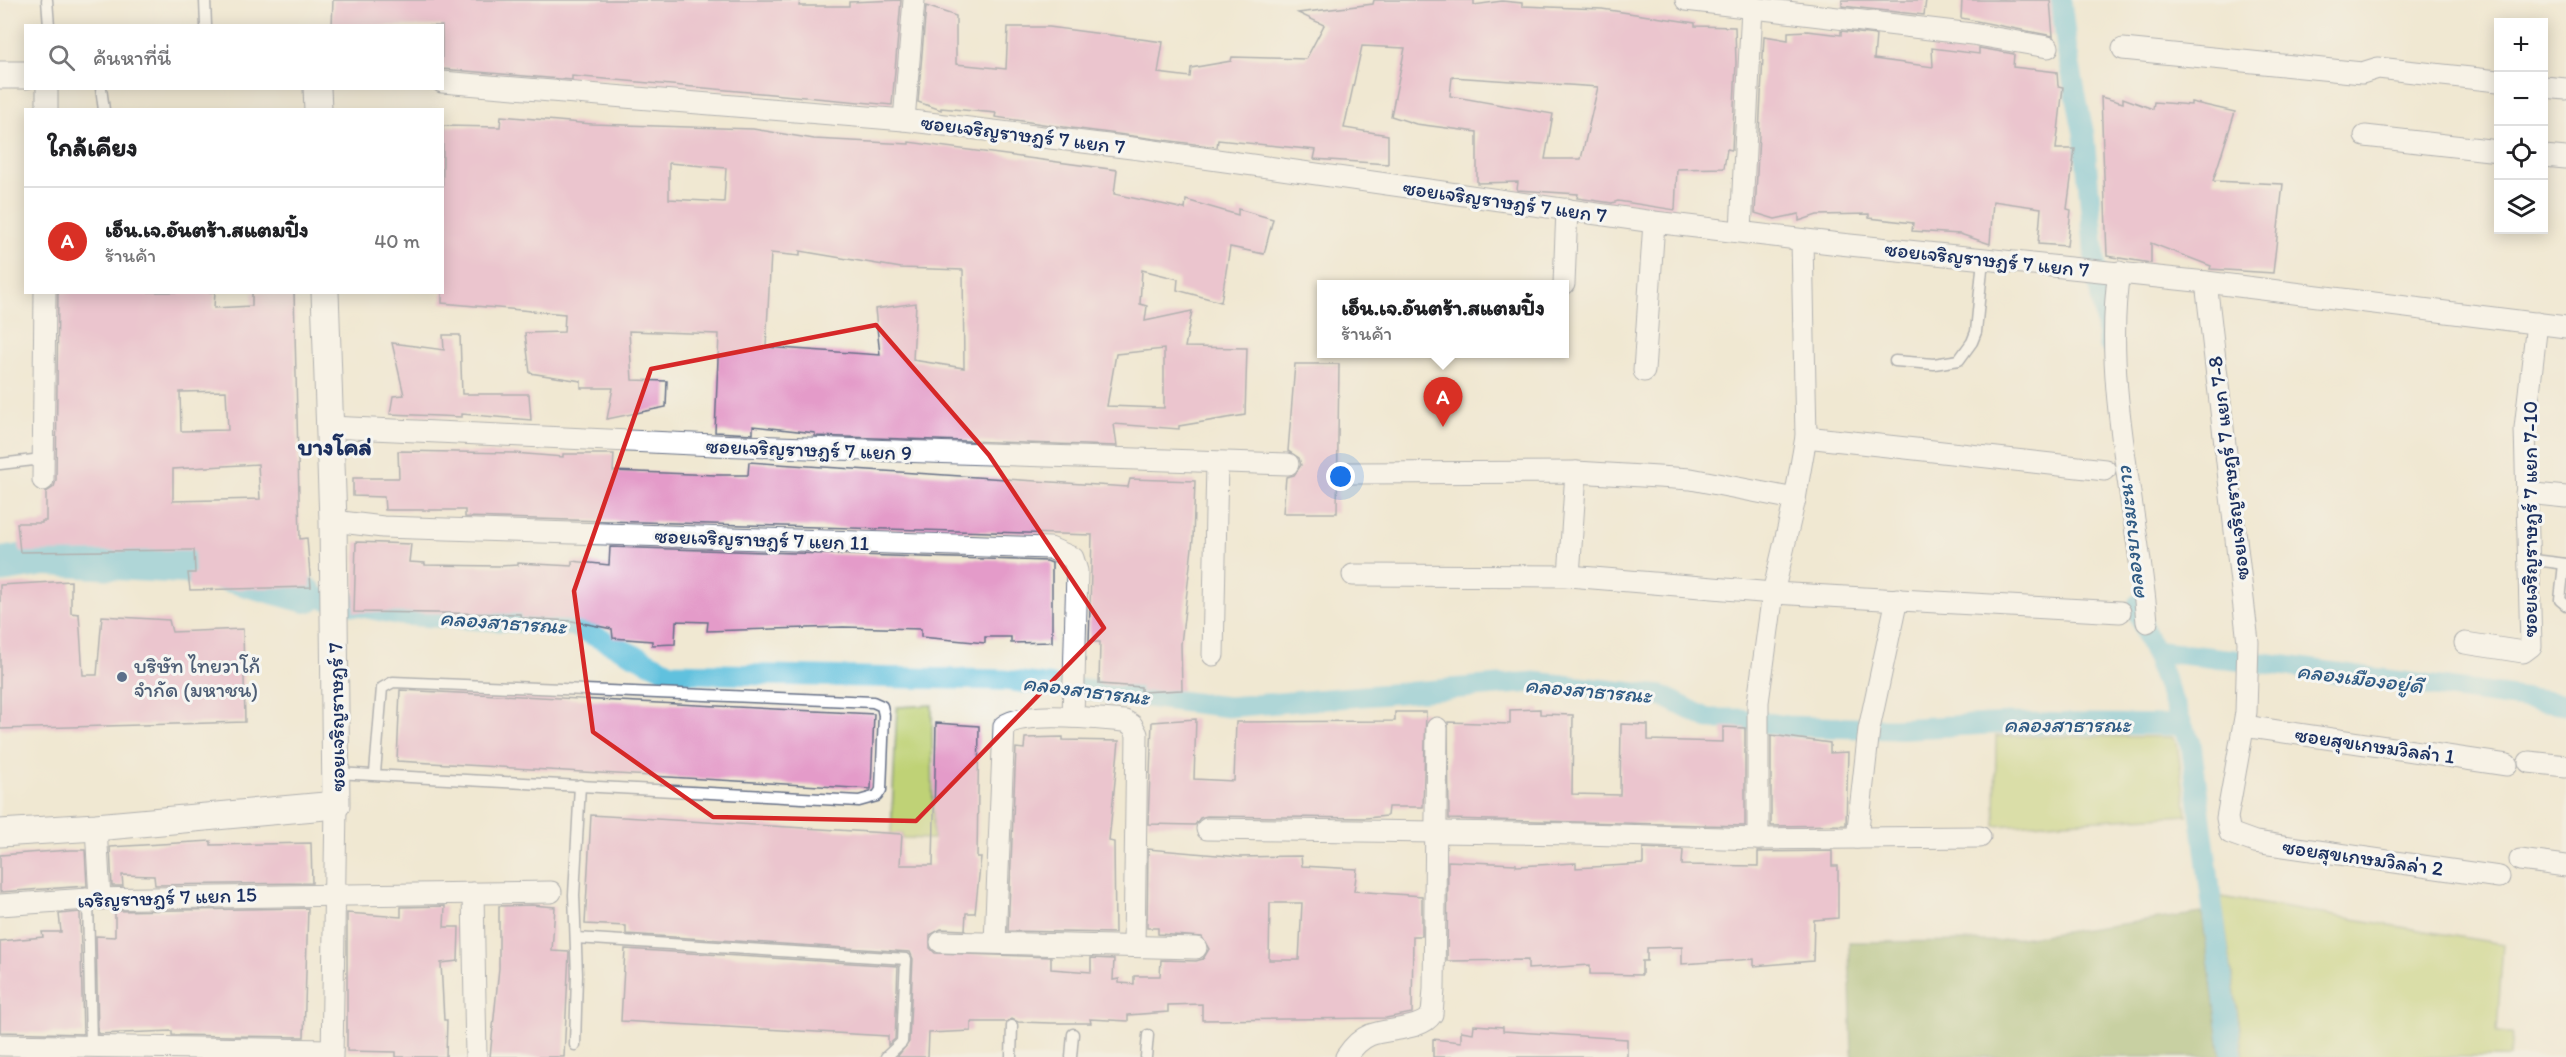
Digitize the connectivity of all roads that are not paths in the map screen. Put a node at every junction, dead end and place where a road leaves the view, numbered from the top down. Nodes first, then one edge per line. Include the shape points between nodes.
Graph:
1 (47, 0) edge
2 (205, 0) edge
3 (914, 0) edge
4 (1686, 0) edge
5 (1739, 4) edge
6 (49, 24) edge
7 (206, 24) edge
8 (2048, 47) dead end
9 (2123, 49) dead end
10 (0, 75) edge
11 (24, 75) edge
12 (2494, 80) edge
13 (444, 82) edge
14 (2548, 87) edge
15 (2566, 89) edge
16 (47, 90) edge
17 (101, 90) edge
18 (317, 90) edge
19 (47, 108) edge
20 (104, 108) edge
21 (318, 108) edge
22 (904, 120) junction
23 (2365, 136) dead end
24 (2494, 150) edge
25 (2548, 156) edge
26 (2566, 158) edge
27 (1567, 209) junction
28 (1654, 222) junction
29 (1741, 231) junction
30 (1802, 240) junction
31 (1983, 259) junction
32 (2116, 272) junction
33 (1564, 280) edge
34 (2206, 282) junction
35 (45, 294) edge
36 (325, 294) edge
37 (2537, 323) junction
38 (2566, 327) edge
39 (1895, 362) dead end
40 (1644, 371) dead end
41 (330, 427) junction
42 (1806, 437) junction
43 (42, 459) junction
44 (1217, 463) junction
45 (0, 464) edge
46 (1288, 464) dead end
47 (2105, 470) dead end
48 (1576, 472) junction
49 (1349, 473) dead end
50 (43, 480) dead end
51 (2526, 493) junction
52 (2566, 497) edge
53 (1796, 499) junction
54 (333, 520) junction
55 (2527, 559) junction
56 (2565, 564) edge
57 (1353, 575) dead end
58 (1569, 576) junction
59 (1773, 593) junction
60 (1897, 598) junction
61 (2566, 605) edge
62 (2120, 612) dead end
63 (2147, 622) dead end
64 (2465, 643) dead end
65 (1213, 655) dead end
66 (1073, 711) junction
67 (2244, 726) junction
68 (1437, 728) dead end
69 (2529, 762) dead end
70 (2507, 765) dead end
71 (2566, 766) edge
72 (336, 772) junction
73 (375, 773) junction
74 (580, 785) junction
75 (336, 805) junction
76 (96, 828) junction
77 (1207, 829) dead end
78 (0, 833) edge
79 (1437, 833) junction
80 (2230, 833) joint
81 (1980, 837) dead end
82 (1857, 838) junction
83 (1758, 839) junction
84 (2520, 860) dead end
85 (2566, 866) edge
86 (2499, 877) dead end
87 (551, 892) dead end
88 (335, 893) junction
89 (473, 893) junction
90 (94, 899) junction
91 (0, 905) edge
92 (576, 938) junction
93 (941, 942) dead end
94 (995, 942) junction
95 (1134, 946) junction
96 (1196, 948) dead end
97 (1012, 1026) dead end
98 (1073, 1034) dead end
99 (1148, 1035) dead end
100 (0, 1045) edge
101 (91, 1046) junction
102 (575, 1046) dead end
103 (332, 1053) edge
104 (476, 1057) edge
105 (886, 1057) edge
106 (1011, 1057) edge
107 (1071, 1057) edge
108 (1146, 1057) edge
109 (1346, 1057) edge

1 - 6 lane
2 - 7 lane
3 - 22 street
4 - 5 street
5 - 8 street
5 - 29 street
9 - 12 street via 2362,73 2378,68
10 - 11 street
13 - 22 street, ซอยเจริญราษฎร์ 7 แยก 7
14 - 15 street
16 - 19 street
17 - 20 lane
18 - 21 street
22 - 27 street, ซอยเจริญราษฎร์ 7 แยก 7
23 - 24 street
25 - 26 street
27 - 28 street, ซอยเจริญราษฎร์ 7 แยก 7
27 - 33 street
28 - 29 street, ซอยเจริญราษฎร์ 7 แยก 7
28 - 40 street
29 - 30 street, ซอยเจริญราษฎร์ 7 แยก 7
30 - 31 street, ซอยเจริญราษฎร์ 7 แยก 7
30 - 42 street
31 - 32 street, ซอยเจริญราษฎร์ 7 แยก 7
31 - 39 lane via 1976,332 1959,360 1934,364
32 - 34 street, ซอยเจริญราษฎร์ 7 แยก 7
32 - 63 street via 2119,406
34 - 37 street, ซอยเจริญราษฎร์ 7 แยก 7
34 - 67 street, ซอยเจริญราษฎร์ 7 แยก 7-8 via 2247,665
35 - 43 street
36 - 41 street, ซอยเจริญราษฎร์ 7
37 - 38 street, ซอยเจริญราษฎร์ 7 แยก 7
37 - 51 street, ซอยเจริญราษฎร์ 7 แยก 7-10 via 2525,428
41 - 44 street, ซอยเจริญราษฎร์ 7 แยก 9
41 - 54 street, ซอยเจริญราษฎร์ 7
42 - 47 street
42 - 53 street
43 - 45 lane
43 - 50 street
44 - 46 street, ซอยเจริญราษฎร์ 7 แยก 9
44 - 65 street
48 - 49 street
48 - 53 street via 1691,479
48 - 58 street
51 - 52 street
51 - 55 street, ซอยเจริญราษฎร์ 7 แยก 7-10
53 - 59 street
54 - 66 street, ซอยเจริญราษฎร์ 7 แยก 11 via 382,527 1050,548 1073,558 1077,571
54 - 72 street, ซอยเจริญราษฎร์ 7
55 - 56 lane
55 - 64 street, ซอยเจริญราษฎร์ 7 แยก 7-10 via 2531,646 2523,652
56 - 61 lane via 2560,600
57 - 58 street
58 - 59 street
59 - 60 street
59 - 83 street via 1758,702
60 - 62 street
60 - 82 street via 1869,729
66 - 94 street via 1016,718 1004,726
66 - 95 street via 1125,721 1137,734
67 - 70 street, ซอยสุขเกษมวิลล่า 1
67 - 80 street, ซอยเจริญราษฎร์ 7 แยก 7-8 via 2227,818
68 - 79 street
69 - 71 street
72 - 73 lane
72 - 75 street, ซอยเจริญราษฎร์ 7
73 - 74 lane
73 - 74 lane via 382,688 393,682 882,706 881,790 867,800
74 - 92 lane via 574,895
75 - 76 street, ซอยเจริญราษฎร์ 7
75 - 88 street
76 - 78 street, ซอยเจริญราษฎร์ 7
76 - 90 street
77 - 79 street
79 - 83 street
79 - 109 street via 1432,1014 1422,1023 1371,1035
80 - 86 street, ซอยสุขเกษมวิลล่า 2 via 2255,842
81 - 82 street
82 - 83 street
84 - 85 street
87 - 89 street, เจริญราษฎร์ 7 แยก 15
88 - 89 street, เจริญราษฎร์ 7 แยก 15
88 - 90 street, เจริญราษฎร์ 7 แยก 15
88 - 103 street
89 - 104 street
90 - 91 street, เจริญราษฎร์ 7 แยก 15
90 - 101 lane
92 - 102 lane
92 - 105 lane via 906,959 902,1042
93 - 94 street
94 - 95 street
95 - 96 street
97 - 106 lane
98 - 107 lane
99 - 108 lane
100 - 101 street
101 - 103 street

